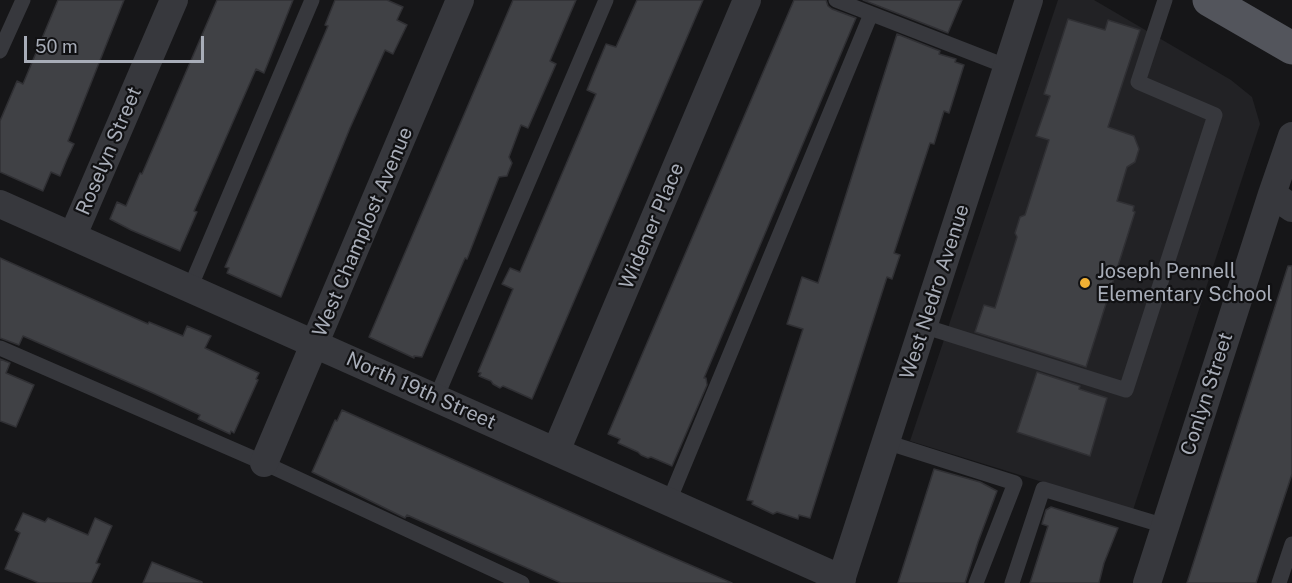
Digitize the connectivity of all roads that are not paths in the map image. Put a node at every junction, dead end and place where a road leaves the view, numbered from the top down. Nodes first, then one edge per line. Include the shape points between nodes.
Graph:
1 (23, 0) edge
2 (174, 0) edge
3 (312, 0) edge
4 (460, 0) edge
5 (606, 0) edge
6 (747, 0) edge
7 (836, 0) edge
8 (1029, 0) edge
9 (1165, 0) edge
10 (1209, 0) edge
11 (871, 14) junction
12 (1292, 48) edge
13 (0, 51) edge
14 (1008, 67) junction
15 (1292, 136) edge
16 (1282, 201) edge
17 (0, 204) edge
18 (73, 235) junction
19 (189, 288) junction
20 (923, 326) junction
21 (315, 344) junction
22 (0, 348) edge
23 (436, 398) junction
24 (886, 442) junction
25 (556, 451) junction
26 (264, 463) junction
27 (669, 501) junction
28 (1165, 526) junction
29 (1292, 544) edge
30 (841, 581) edge
31 (522, 583) edge
32 (976, 583) edge
33 (1012, 583) edge
34 (1147, 583) edge
35 (1279, 583) edge

1 - 13 lane
2 - 18 street, Roselyn Street
3 - 19 lane
4 - 21 street, West Champlost Avenue
5 - 23 lane
6 - 25 street, Widener Place
7 - 11 lane
8 - 14 street, West Nedro Avenue
9 - 20 lane via 1138,82 1215,115 1126,390
10 - 12 main road
11 - 14 lane
11 - 27 lane
14 - 20 street, West Nedro Avenue
15 - 16 street, Conlyn Street
16 - 28 street, Conlyn Street
17 - 18 street, North 19th Street
18 - 19 street, North 19th Street
19 - 21 street, North 19th Street
20 - 24 street, West Nedro Avenue
21 - 23 street, North 19th Street
21 - 26 street, West Champlost Avenue
22 - 26 lane
23 - 25 street, North 19th Street
24 - 30 street, West Nedro Avenue
24 - 32 lane via 1015,483
25 - 27 street, North 19th Street
26 - 31 lane
27 - 30 street, North 19th Street
28 - 33 lane via 1043,489
28 - 34 street, Conlyn Street
29 - 35 lane

